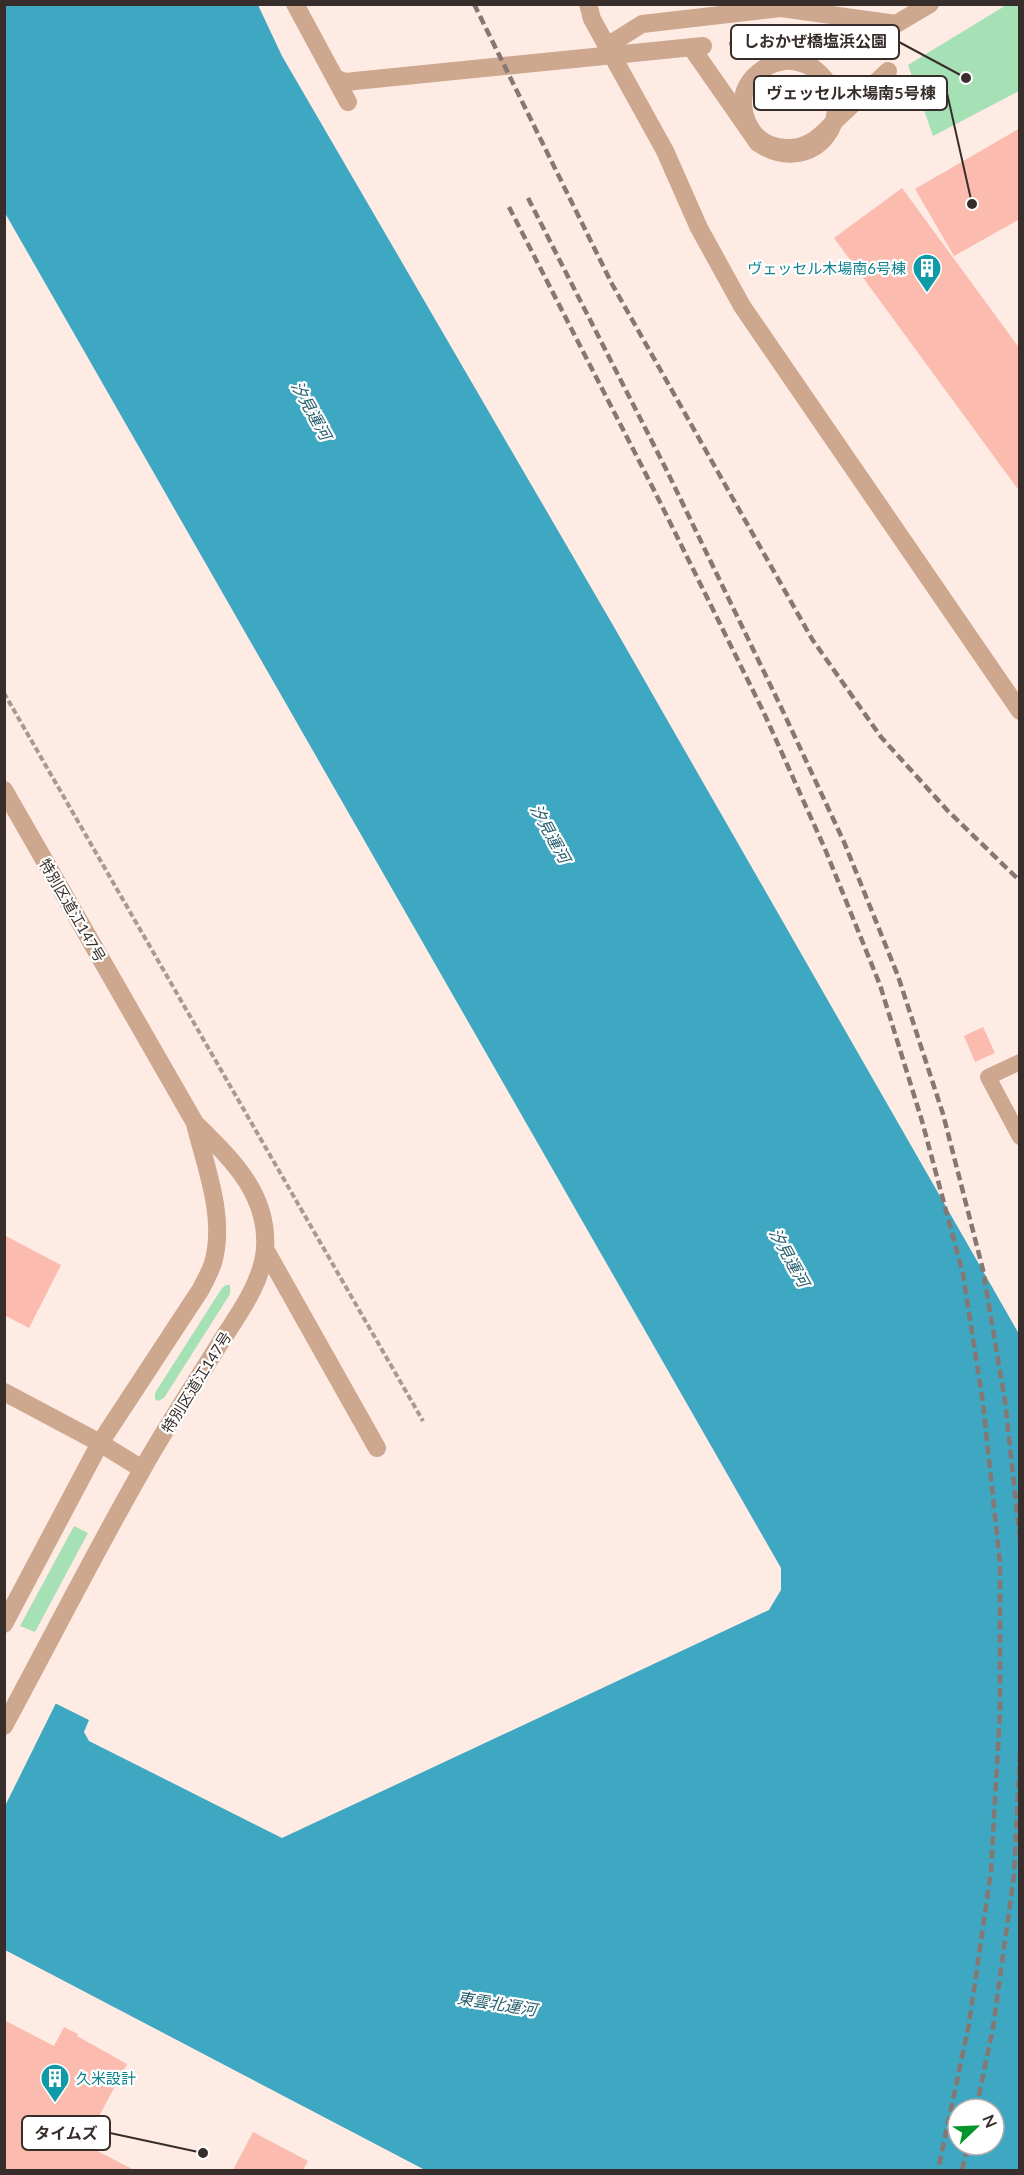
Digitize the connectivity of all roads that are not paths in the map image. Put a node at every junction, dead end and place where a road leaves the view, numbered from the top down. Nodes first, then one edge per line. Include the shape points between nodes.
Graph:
1 (295, 4) edge
2 (588, 4) edge
3 (930, 4) edge
4 (759, 7) edge
5 (607, 46) junction
6 (888, 71) dead end
7 (335, 78) junction
8 (348, 102) dead end
9 (1020, 711) edge
10 (4, 790) edge
11 (1020, 1062) edge
12 (195, 1123) junction
13 (1020, 1137) edge
14 (265, 1249) junction
15 (4, 1392) edge
16 (100, 1443) junction
17 (377, 1448) dead end
18 (142, 1469) junction
19 (5, 1623) edge
20 (4, 1726) edge

1 - 7 street
2 - 5 street
3 - 4 street via 896,24
4 - 5 street via 642,24
5 - 9 street via 742,306
6 - 7 street via 872,86 856,102 840,117 832,125 813,141 788,149 760,139 744,115 747,86 757,74 769,65 800,62 825,78 833,91 834,122 830,129 827,136 816,147 786,155 758,143 697,47 345,82
7 - 8 street
10 - 12 street, 特別区道江147号
11 - 13 lane via 988,1077
12 - 14 street, 特別区道江147号 via 237,1166 255,1197 263,1222
12 - 16 street, 特別区道江147号 via 216,1216 213,1264 201,1289
14 - 17 street
14 - 18 street, 特別区道江147号 via 259,1275 239,1312
15 - 16 street
16 - 18 street
16 - 19 street, 特別区道江147号
18 - 20 street, 特別区道江147号

